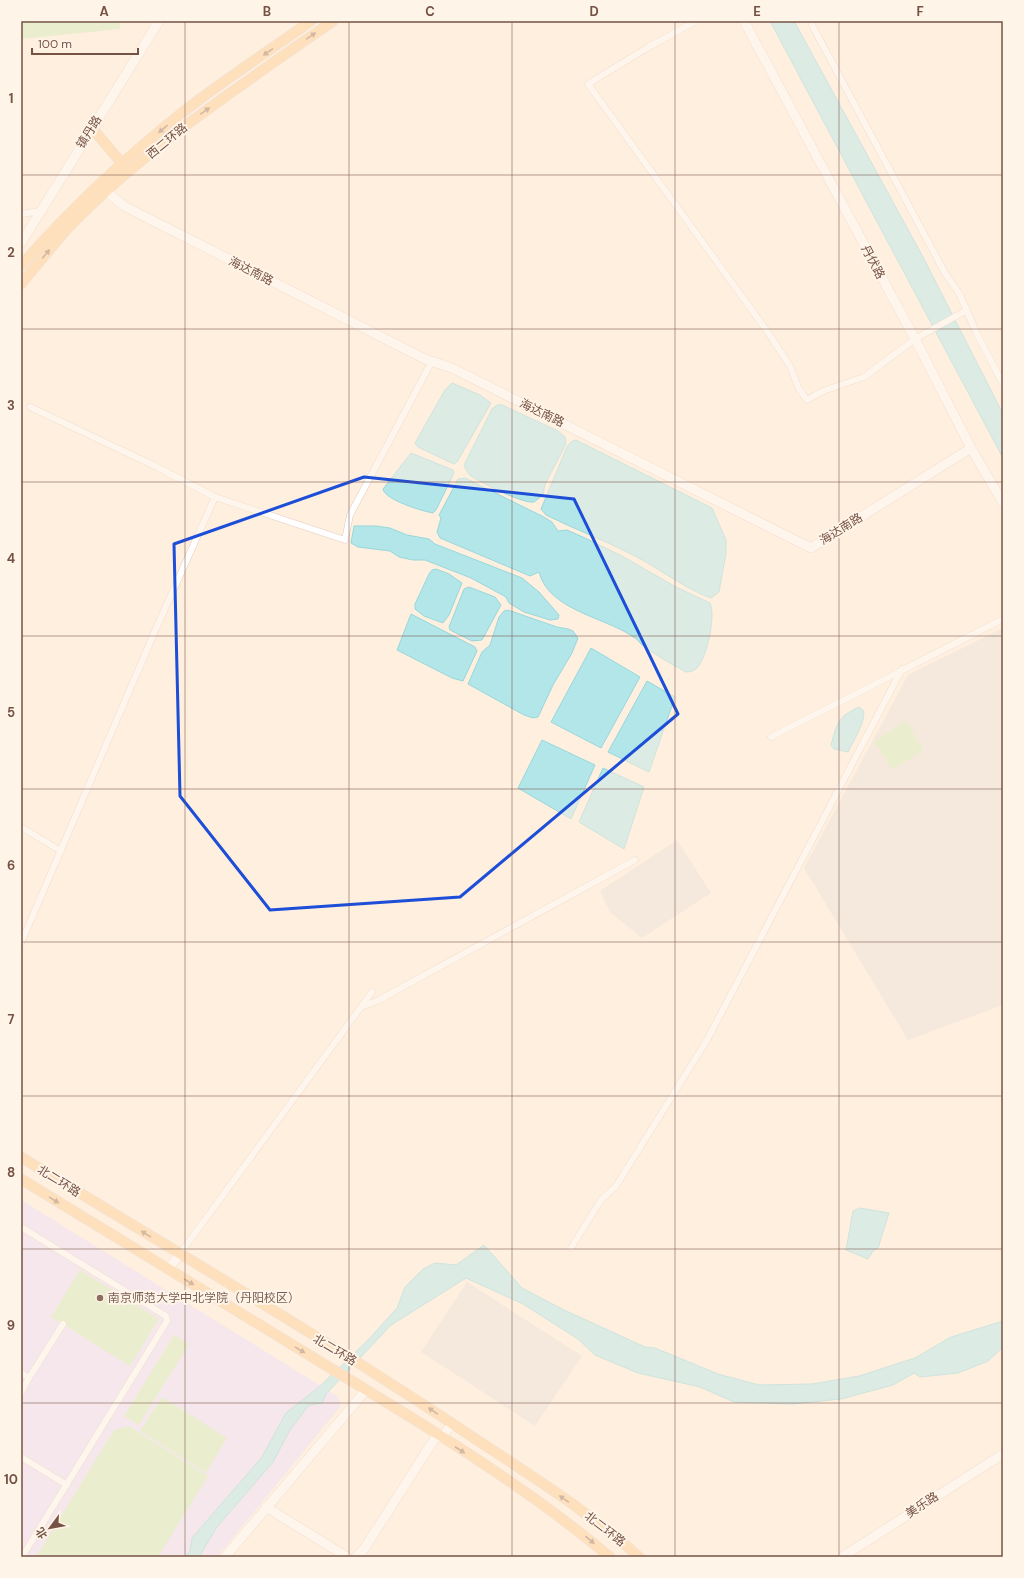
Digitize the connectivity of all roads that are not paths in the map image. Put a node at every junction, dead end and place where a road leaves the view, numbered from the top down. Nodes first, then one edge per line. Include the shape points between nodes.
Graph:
1 (159, 21) edge
2 (311, 21) edge
3 (333, 21) edge
4 (696, 21) edge
5 (744, 21) edge
6 (812, 25) dead end
7 (92, 128) junction
8 (122, 163) junction
9 (129, 172) junction
10 (107, 192) junction
11 (41, 211) junction
12 (21, 214) edge
13 (21, 243) edge
14 (21, 266) edge
15 (21, 284) edge
16 (964, 312) junction
17 (915, 339) junction
18 (432, 361) junction
19 (1003, 384) edge
20 (30, 407) dead end
21 (971, 448) junction
22 (215, 496) junction
23 (1003, 503) edge
24 (1003, 619) edge
25 (902, 669) junction
26 (771, 737) dead end
27 (21, 827) edge
28 (60, 851) junction
29 (635, 860) dead end
30 (21, 943) edge
31 (372, 992) dead end
32 (361, 1007) junction
33 (21, 1158) edge
34 (21, 1179) edge
35 (21, 1227) edge
36 (571, 1248) dead end
37 (179, 1254) junction
38 (168, 1269) junction
39 (63, 1324) dead end
40 (21, 1373) edge
41 (29, 1378) junction
42 (366, 1390) junction
43 (21, 1392) edge
44 (452, 1424) junction
45 (439, 1437) junction
46 (1003, 1454) edge
47 (21, 1457) edge
48 (66, 1485) junction
49 (266, 1507) junction
50 (22, 1557) edge
51 (226, 1557) edge
52 (347, 1557) edge
53 (356, 1557) edge
54 (610, 1557) edge
55 (639, 1557) edge
56 (842, 1557) edge

1 - 7 street, 镇丹路
2 -> 8 main road, 西二环路 via 184,112
9 -> 3 main road, 西二环路 via 192,121
4 - 17 street via 588,84 767,331 790,366 798,387 807,400 823,391 864,377
5 - 17 street, 丹伏路
6 - 16 street
7 - 8 main road
7 - 11 street, 镇丹路
8 - 9 main road
8 - 14 main road, 西二环路 via 61,220
9 - 10 main road, 西二环路
15 -> 10 main road, 西二环路 via 65,232
10 - 18 street, 海达南路 via 131,210
11 - 12 street
11 - 13 street, 镇丹路
16 - 17 street
16 - 19 street
17 - 21 street, 丹伏路
18 - 21 street, 海达南路 via 452,368 812,548
18 - 22 street via 350,515 346,540
20 - 22 street
21 - 23 street, 丹伏路
22 - 28 street
24 - 25 street
25 - 26 street
25 - 36 street via 707,1040 616,1186 601,1200
27 - 28 street
28 - 30 street
29 - 32 street via 377,1001
31 - 32 street
32 - 37 street
37 -> 33 main road, 北二环路
34 -> 38 main road, 北二环路
35 - 48 street via 166,1316 167,1321
37 - 38 street
44 -> 37 main road, 北二环路
38 -> 42 main road, 北二环路
39 - 41 street
40 - 41 street
41 - 43 street
42 - 45 main road, 北二环路
42 - 49 street
44 - 45 street
55 -> 44 main road, 北二环路 via 594,1520
45 - 53 street via 364,1549
45 -> 54 main road, 北二环路 via 535,1500
46 - 56 street, 美乐路
47 - 48 street
48 - 50 street
49 - 51 street
49 - 52 street

